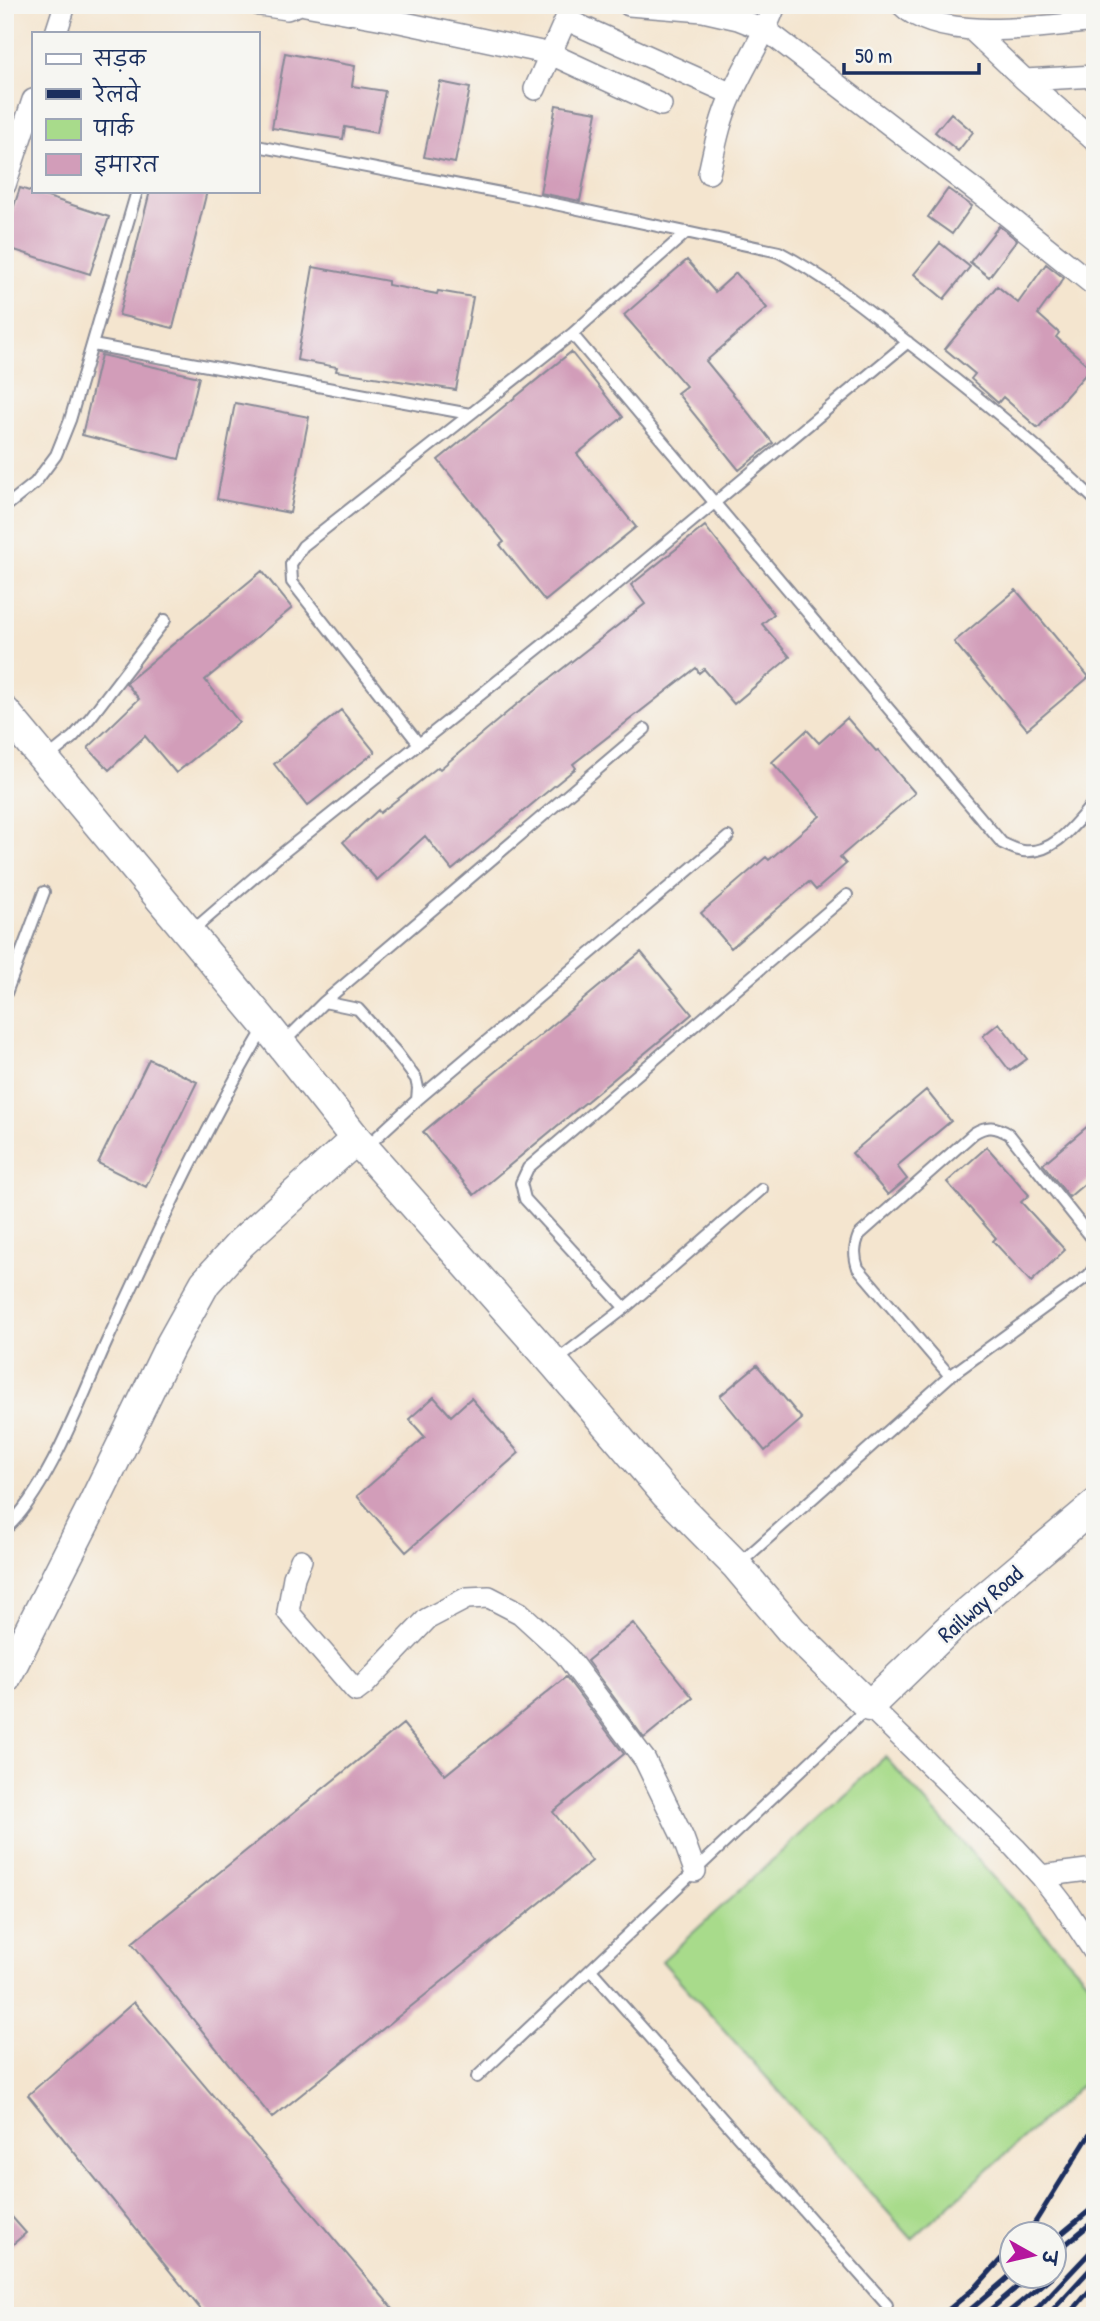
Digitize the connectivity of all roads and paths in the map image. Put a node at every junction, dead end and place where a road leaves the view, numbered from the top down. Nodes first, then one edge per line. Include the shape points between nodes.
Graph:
1 (65, 5) edge
2 (260, 5) edge
3 (298, 5) edge
4 (305, 5) edge
5 (629, 5) edge
6 (775, 5) edge
7 (902, 5) edge
8 (569, 13) edge
9 (1095, 20) edge
10 (766, 30) junction
11 (972, 30) junction
12 (56, 32) edge
13 (551, 54) junction
14 (1095, 76) edge
15 (1025, 80) junction
16 (536, 89) dead end
17 (732, 94) junction
18 (32, 102) edge
19 (661, 106) dead end
20 (12, 139) edge
21 (1095, 141) edge
22 (259, 146) edge
23 (709, 173) dead end
24 (5, 185) edge
25 (137, 192) edge
26 (687, 232) junction
27 (1095, 286) edge
28 (572, 334) junction
29 (908, 342) junction
30 (93, 345) junction
31 (470, 414) junction
32 (1095, 500) edge
33 (715, 505) junction
34 (5, 507) edge
35 (165, 620) dead end
36 (5, 712) edge
37 (645, 729) dead end
38 (419, 744) junction
39 (45, 760) junction
40 (1095, 801) edge
41 (728, 837) dead end
42 (44, 891) dead end
43 (847, 895) dead end
44 (190, 933) junction
45 (5, 996) edge
46 (324, 1002) junction
47 (274, 1035) junction
48 (417, 1100) junction
49 (361, 1143) junction
50 (762, 1189) dead end
51 (1095, 1242) edge
52 (1095, 1266) edge
53 (625, 1308) junction
54 (554, 1363) junction
55 (950, 1377) junction
56 (1095, 1505) edge
57 (5, 1530) edge
58 (300, 1560) dead end
59 (737, 1566) junction
60 (5, 1679) edge
61 (869, 1706) junction
62 (1095, 1869) edge
63 (695, 1871) junction
64 (1041, 1876) junction
65 (1095, 1953) edge
66 (591, 1970) junction
67 (477, 2077) dead end
68 (887, 2305) dead end

1 - 12 street
2 - 3 street via 287,9
4 - 13 street
5 - 10 street via 703,10
6 - 10 street
7 - 11 street via 939,24
8 - 13 street
8 - 17 street
9 - 11 street
10 - 17 street
10 - 27 street
11 - 15 street
13 - 16 street
13 - 19 street
14 - 15 street
15 - 21 street
17 - 23 street
18 - 20 street
20 - 24 street
22 - 26 lane
25 - 30 lane
26 - 28 lane
26 - 29 lane via 779,252 820,275
28 - 31 lane
28 - 33 lane
29 - 32 lane
29 - 33 lane
30 - 31 lane
30 - 34 lane via 56,456 34,484
31 - 38 lane via 303,546 292,564 292,582
33 - 38 lane
33 - 40 lane via 1002,843 1021,851 1037,851 1058,841
35 - 39 lane via 90,718
36 - 39 street
37 - 46 lane
38 - 44 lane
39 - 44 street
41 - 48 lane
42 - 45 lane
43 - 53 lane via 528,1168 521,1182 525,1199
44 - 47 street
46 - 47 lane
46 - 48 lane via 358,1010 366,1018 416,1079
47 - 49 street
47 - 57 lane via 233,1081 56,1454 27,1505
48 - 49 lane
49 - 54 street
49 - 60 street via 241,1243 205,1283
50 - 53 lane
51 - 55 lane via 1009,1134 985,1127 859,1235 854,1257 858,1268
52 - 55 lane
53 - 54 lane
54 - 59 street via 666,1494
55 - 59 lane
56 - 61 street, Railway Road via 954,1624
58 - 63 street via 288,1612 356,1691 427,1619 467,1598 489,1597 520,1613 565,1654 645,1760
59 - 61 street via 791,1630
61 - 63 lane
61 - 64 street
62 - 64 street
63 - 66 lane
64 - 65 street
66 - 67 lane
66 - 68 lane

